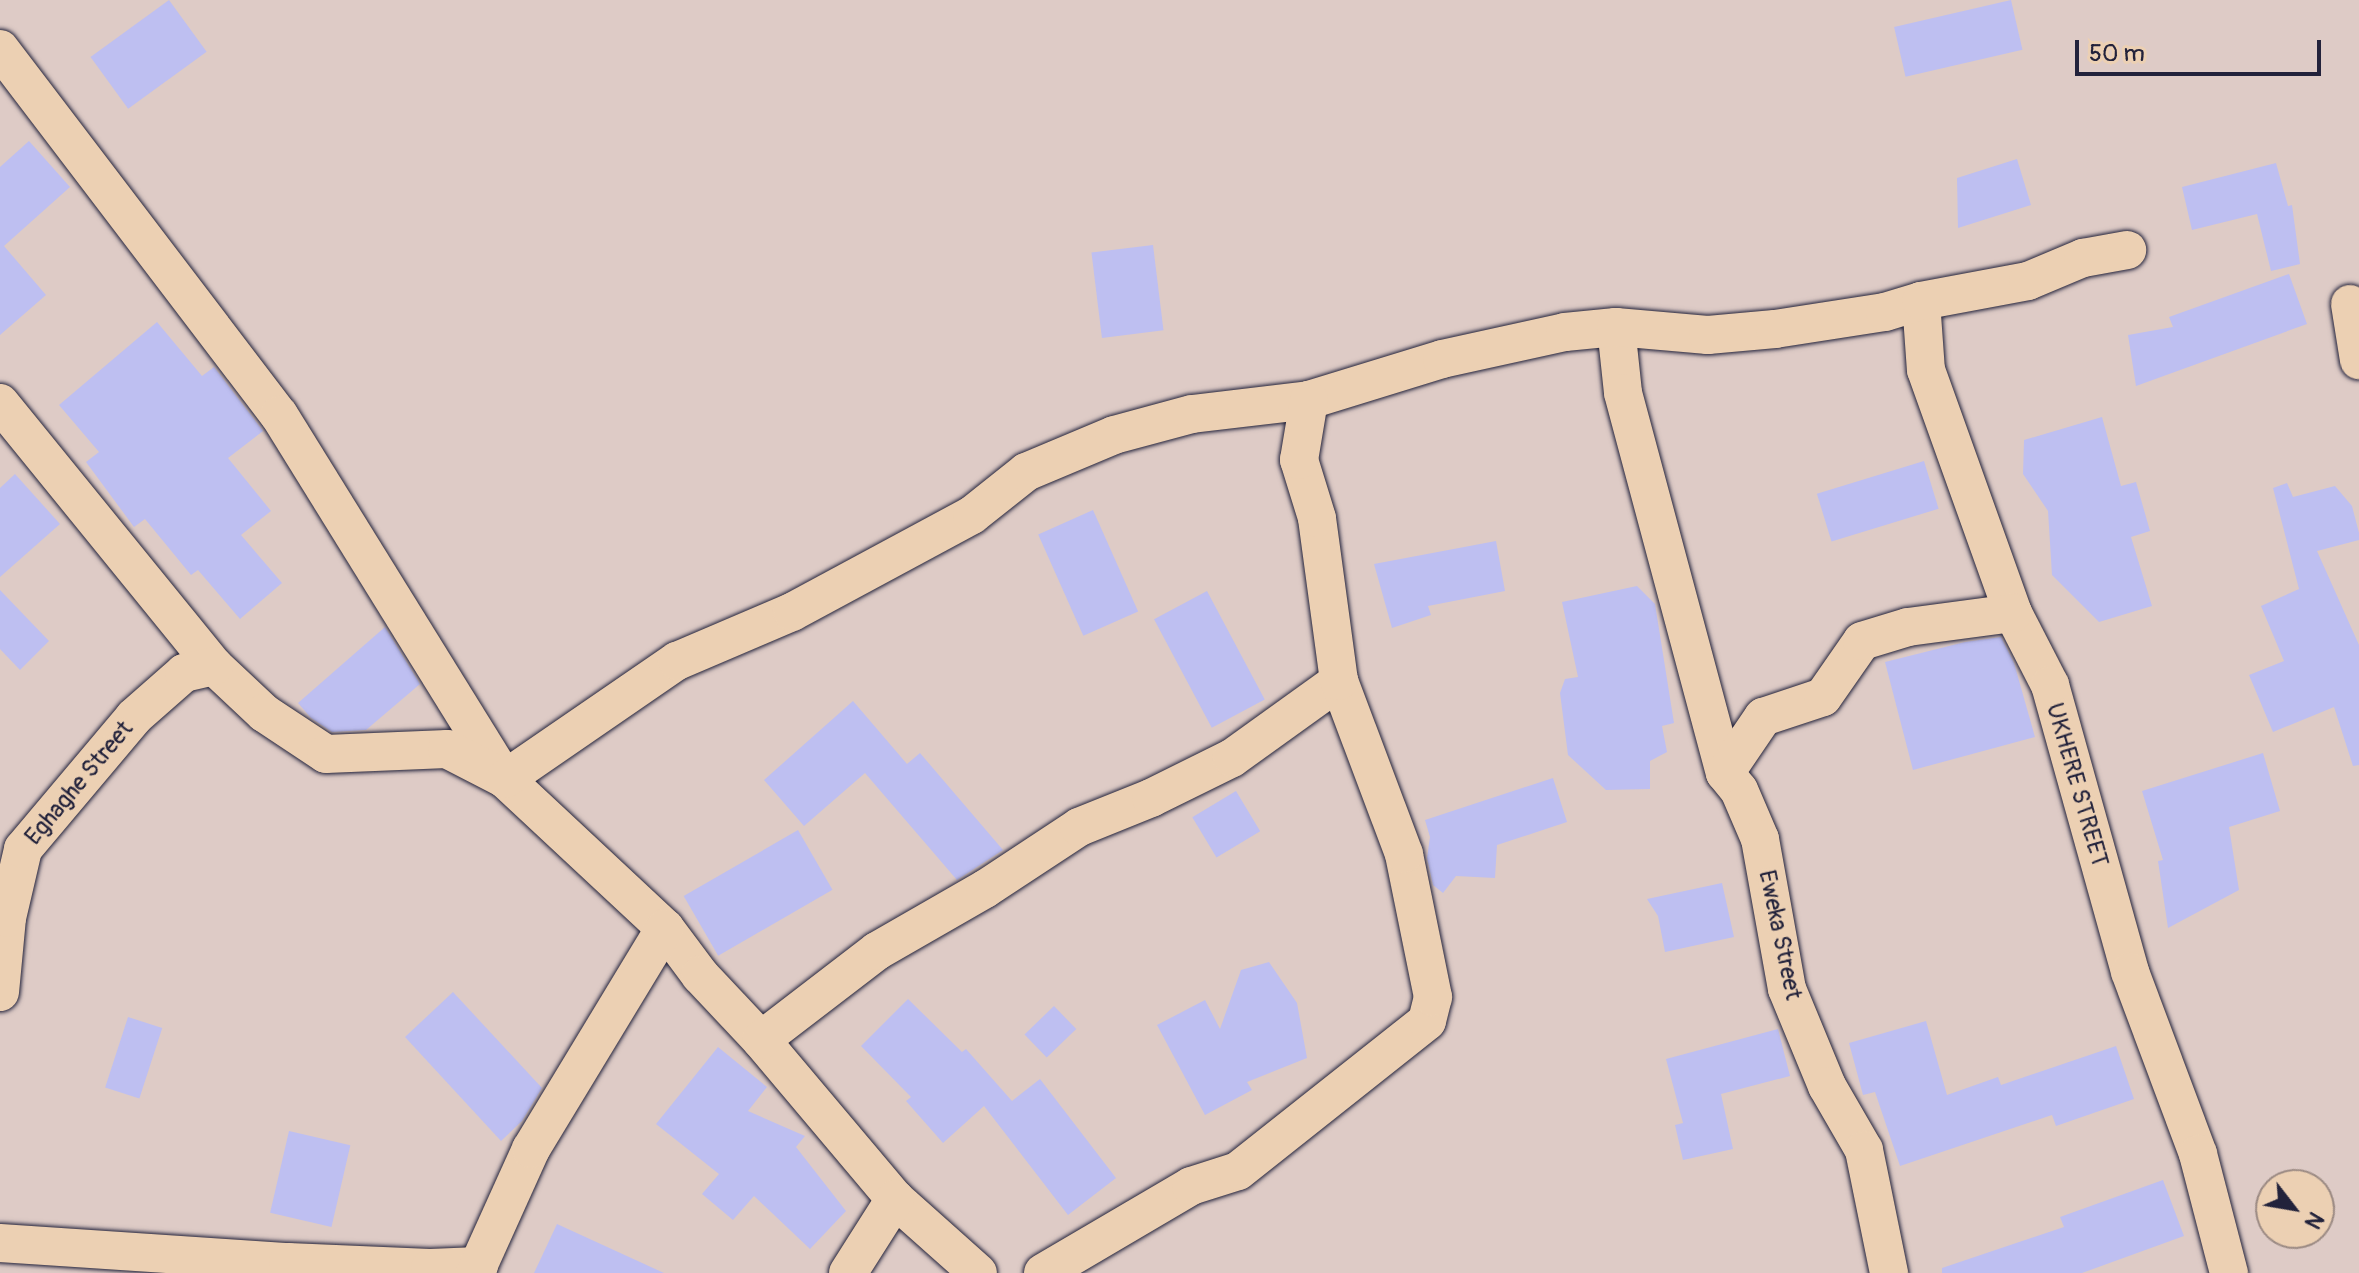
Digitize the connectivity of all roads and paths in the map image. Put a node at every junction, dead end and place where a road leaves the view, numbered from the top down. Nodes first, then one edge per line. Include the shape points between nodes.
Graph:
1 (0, 49) edge
2 (2127, 250) dead end
3 (1921, 301) junction
4 (2350, 304) dead end
5 (1616, 327) junction
6 (2359, 360) edge
7 (1309, 400) junction
8 (0, 403) edge
9 (2013, 613) junction
10 (214, 666) junction
11 (1339, 681) junction
12 (1725, 773) junction
13 (505, 779) junction
14 (665, 928) junction
15 (0, 992) edge
16 (761, 1040) junction
17 (895, 1199) junction
18 (0, 1243) edge
19 (477, 1269) edge
20 (848, 1273) edge
21 (978, 1273) edge
22 (1043, 1273) edge
23 (1889, 1273) edge
24 (2229, 1273) edge

1 - 13 street via 279,415
2 - 3 street via 2083,258 2028,281
3 - 5 street via 1885,312 1708,335
3 - 9 street, UKHERE STREET via 1926,370
4 - 6 street
5 - 7 street via 1565,332 1442,359
5 - 12 street, Eweka Street via 1623,393
7 - 11 street via 1299,460 1317,518
7 - 13 street via 1192,414 1114,435 1026,472 972,515 792,612 677,661
8 - 10 street
9 - 12 street via 1908,627 1862,641 1823,697 1763,717
9 - 24 street, UKHERE STREET via 2050,685 2130,972 2198,1154
10 - 13 street via 264,713 326,754 447,749
10 - 15 street, Eghaghe Street via 184,673 134,717 23,849 7,918
11 - 16 street via 1232,758 1079,827 877,951
11 - 22 street via 1404,854 1433,997 1427,1021 1238,1171 1191,1186
12 - 23 street, Eweka Street via 1739,790 1760,839 1787,989 1827,1086 1864,1150
13 - 14 street
14 - 16 street via 700,975
14 - 19 street via 531,1149
16 - 17 street
17 - 20 street
17 - 21 street
18 - 19 street

